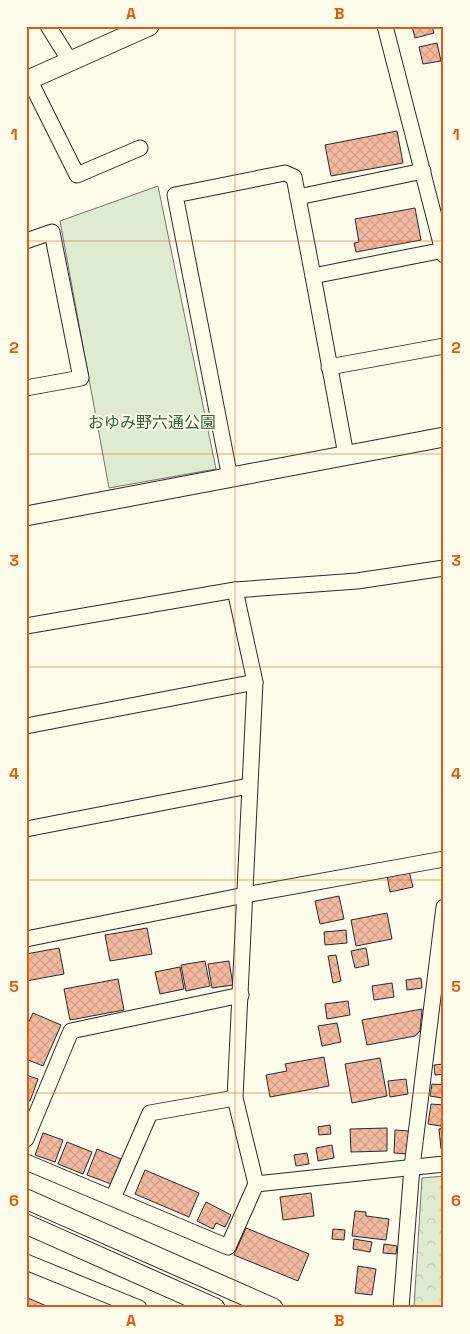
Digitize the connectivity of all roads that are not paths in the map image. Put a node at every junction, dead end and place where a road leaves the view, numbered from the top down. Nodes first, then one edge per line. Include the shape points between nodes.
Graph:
1 (48, 26) edge
2 (149, 26) edge
3 (385, 26) edge
4 (70, 61) junction
5 (28, 80) edge
6 (140, 148) dead end
7 (423, 171) junction
8 (298, 197) junction
9 (26, 241) edge
10 (443, 252) edge
11 (312, 276) junction
12 (444, 346) edge
13 (329, 367) junction
14 (26, 388) edge
15 (444, 437) edge
16 (346, 455) junction
17 (230, 478) junction
18 (26, 516) edge
19 (444, 568) edge
20 (235, 590) junction
21 (26, 626) edge
22 (255, 682) junction
23 (26, 726) edge
24 (249, 786) junction
25 (26, 829) edge
26 (444, 859) edge
27 (246, 895) junction
28 (444, 907) edge
29 (26, 939) edge
30 (241, 995) junction
31 (235, 1098) junction
32 (26, 1138) edge
33 (26, 1162) edge
34 (444, 1164) edge
35 (412, 1167) junction
36 (256, 1184) junction
37 (113, 1198) junction
38 (26, 1199) edge
39 (26, 1224) edge
40 (26, 1262) edge
41 (139, 1308) edge
42 (215, 1308) edge
43 (273, 1308) edge
44 (401, 1308) edge

1 - 4 street
2 - 4 street
3 - 7 street
4 - 5 street
5 - 6 street via 77,175
7 - 8 street
7 - 10 street
8 - 11 street
8 - 17 street via 294,177 286,173 175,195
9 - 14 street via 52,232 82,378
10 - 11 street
11 - 13 street
12 - 13 street
13 - 16 street
15 - 16 street
16 - 17 street
17 - 18 street
19 - 20 street via 357,581
20 - 21 street
20 - 22 street
22 - 23 street
22 - 24 street
24 - 25 street
24 - 27 street
26 - 27 street
27 - 29 street
27 - 30 street
28 - 35 street
30 - 31 street
30 - 32 street via 71,1031
31 - 36 street
31 - 37 street via 150,1113
33 - 37 street
34 - 35 street
35 - 36 street
35 - 44 street
36 - 37 street via 228,1247
38 - 43 street
39 - 42 street
40 - 41 street

